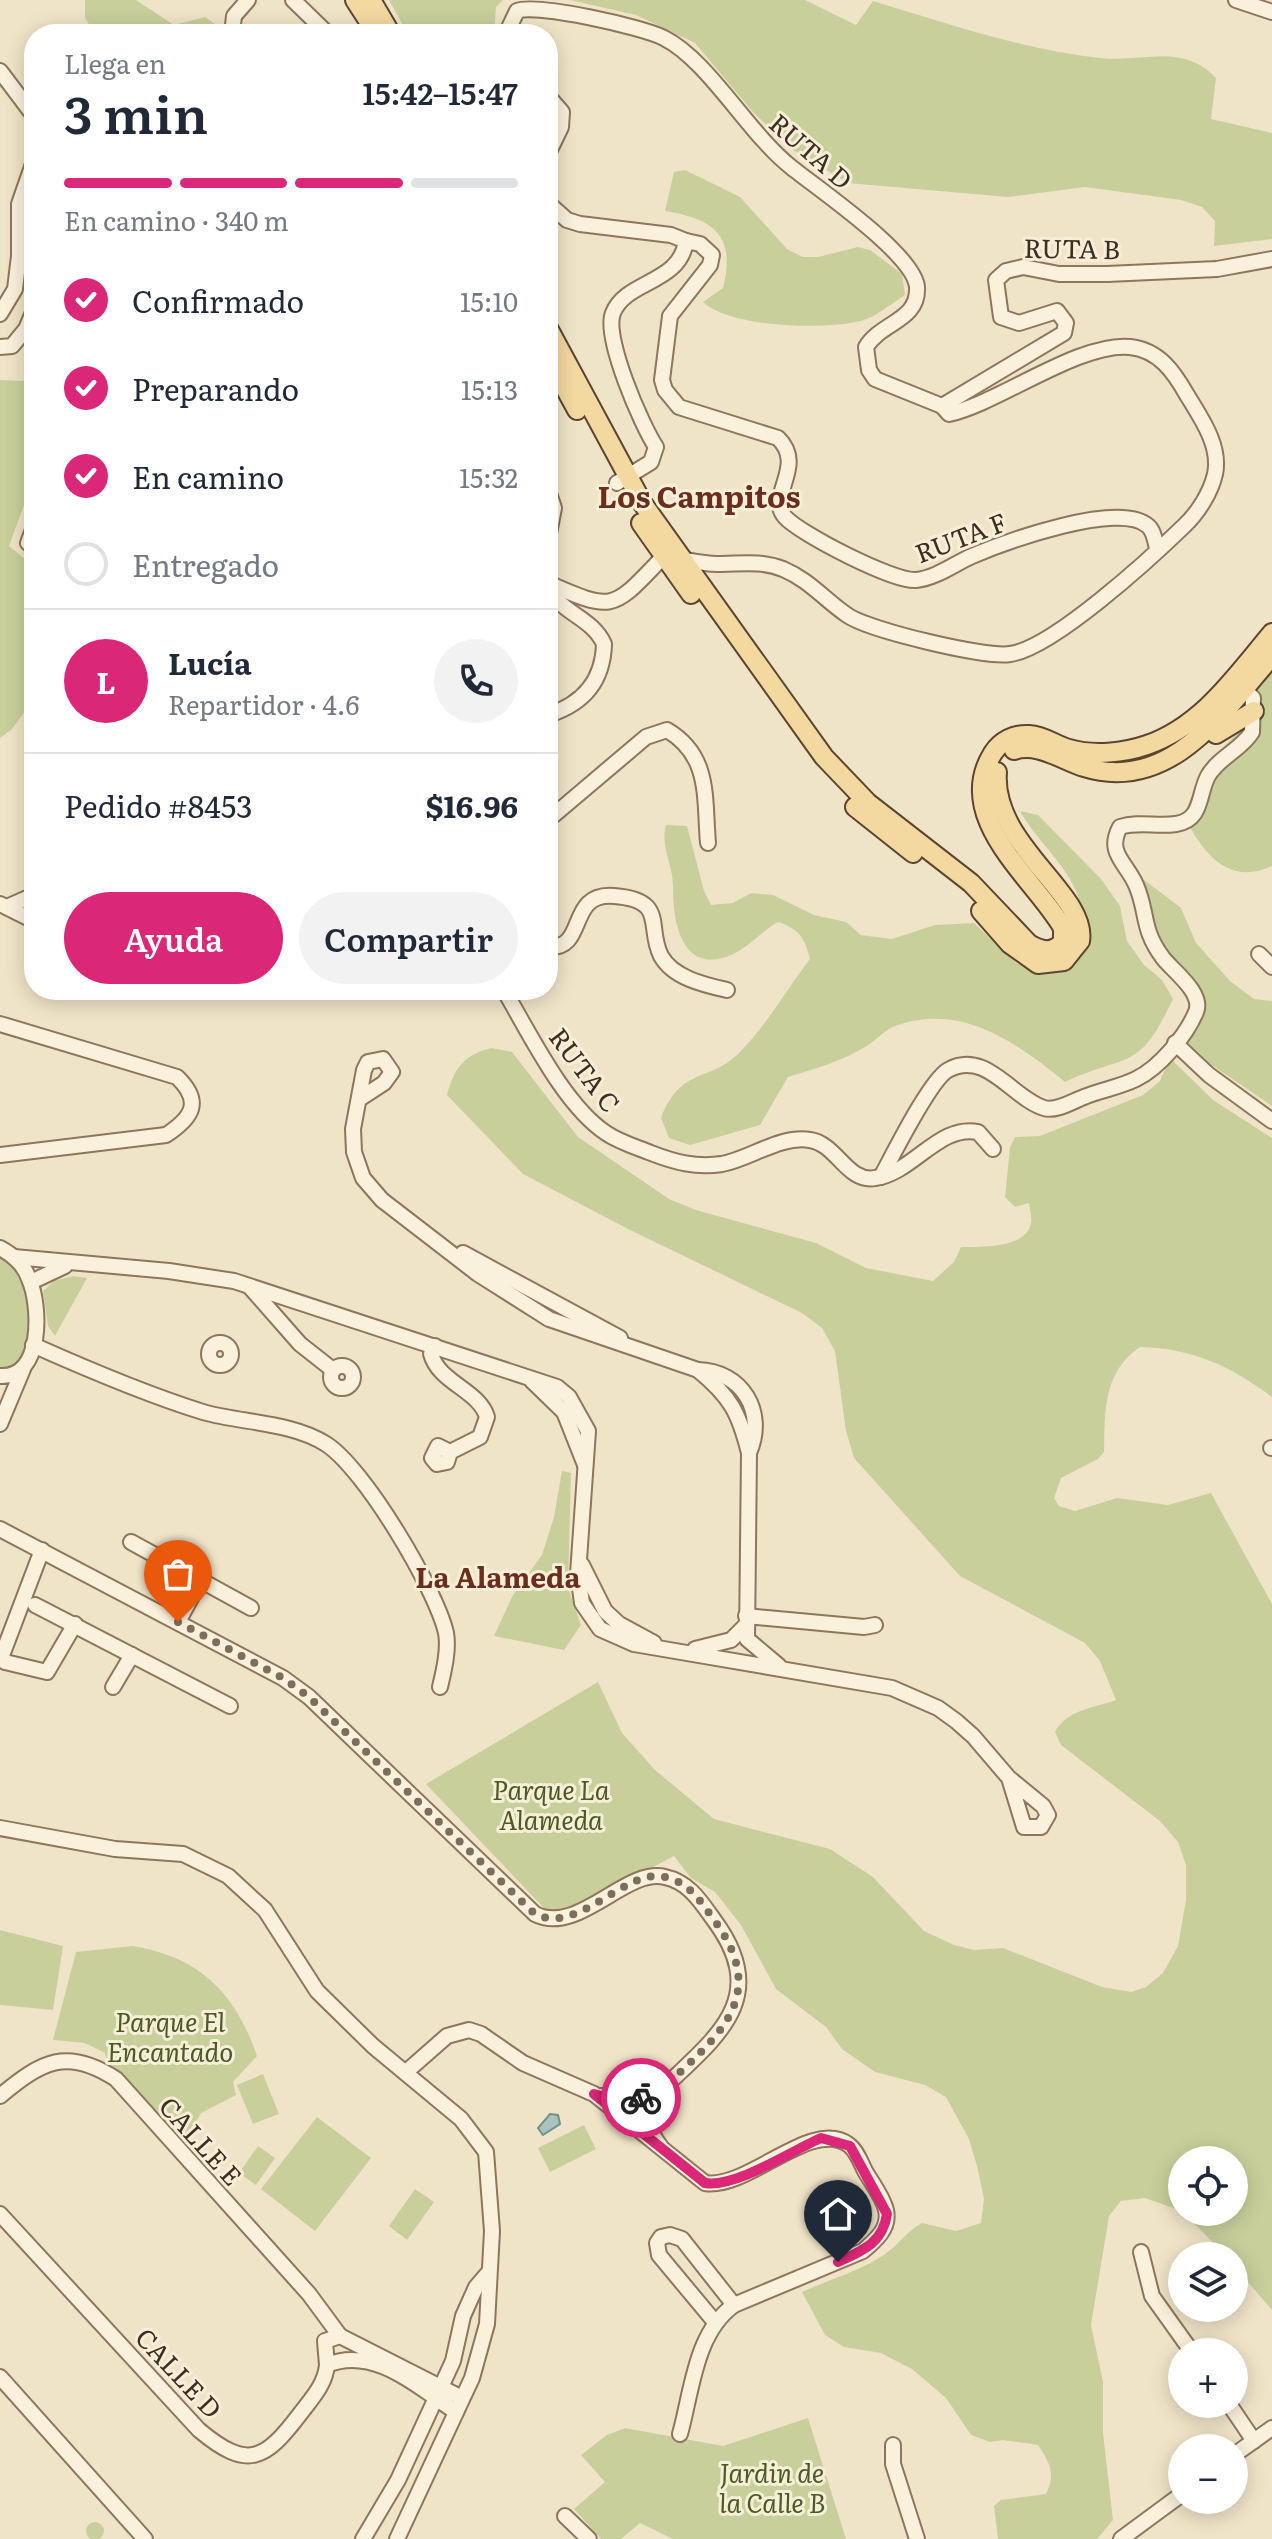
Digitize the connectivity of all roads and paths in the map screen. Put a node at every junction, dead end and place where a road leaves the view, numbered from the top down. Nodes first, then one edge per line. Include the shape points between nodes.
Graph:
1 (248, 0) edge
2 (293, 0) edge
3 (355, 0) edge
4 (371, 0) edge
5 (1240, 0) edge
6 (1272, 12) edge
7 (233, 24) edge
8 (318, 24) edge
9 (371, 24) edge
10 (385, 24) edge
11 (509, 24) edge
12 (0, 71) edge
13 (24, 103) edge
14 (558, 107) edge
15 (558, 133) edge
16 (24, 190) edge
17 (558, 212) edge
18 (686, 241) junction
19 (1272, 259) edge
20 (0, 314) edge
21 (24, 330) edge
22 (0, 347) edge
23 (558, 349) edge
24 (558, 374) edge
25 (942, 406) junction
26 (622, 480) junction
27 (1157, 548) junction
28 (672, 558) junction
29 (558, 588) edge
30 (558, 600) edge
31 (1272, 633) edge
32 (1272, 656) edge
33 (1239, 684) junction
34 (558, 710) edge
35 (1254, 711) junction
36 (1192, 746) junction
37 (558, 812) edge
38 (708, 843) dead end
39 (24, 899) edge
40 (4, 906) edge
41 (24, 916) edge
42 (558, 947) edge
43 (1259, 954) dead end
44 (1272, 967) edge
45 (727, 990) dead end
46 (510, 1000) edge
47 (0, 1024) edge
48 (1175, 1043) junction
49 (361, 1098) dead end
50 (1272, 1121) edge
51 (993, 1149) dead end
52 (0, 1155) edge
53 (881, 1177) junction
54 (0, 1248) edge
55 (14, 1257) junction
56 (77, 1264) junction
57 (31, 1282) junction
58 (249, 1286) junction
59 (33, 1345) junction
60 (435, 1346) junction
61 (23, 1369) junction
62 (333, 1370) dead end
63 (0, 1376) edge
64 (1, 1417) edge
65 (450, 1452) dead end
66 (0, 1529) edge
67 (131, 1542) dead end
68 (42, 1550) junction
69 (201, 1580) junction
70 (35, 1605) dead end
71 (251, 1608) dead end
72 (746, 1620) junction
73 (178, 1622) junction
74 (75, 1624) junction
75 (875, 1625) dead end
76 (676, 1651) junction
77 (132, 1655) junction
78 (783, 1668) junction
79 (113, 1687) dead end
80 (440, 1687) dead end
81 (230, 1706) dead end
82 (1009, 1778) dead end
83 (0, 1828) edge
84 (406, 2072) junction
85 (594, 2094) junction
86 (656, 2095) junction
87 (0, 2096) edge
88 (661, 2147) junction
89 (0, 2214) edge
90 (1141, 2252) dead end
91 (488, 2273) junction
92 (309, 2294) junction
93 (469, 2303) junction
94 (734, 2305) junction
95 (491, 2308) junction
96 (714, 2321) junction
97 (340, 2336) junction
98 (1182, 2338) edge
99 (325, 2341) junction
100 (327, 2365) junction
101 (0, 2377) edge
102 (442, 2384) junction
103 (462, 2398) junction
104 (435, 2399) junction
105 (456, 2412) junction
106 (1238, 2418) edge
107 (1272, 2428) edge
108 (680, 2434) dead end
109 (1254, 2441) junction
110 (893, 2445) dead end
111 (1248, 2445) edge
112 (1168, 2504) edge
113 (565, 2516) dead end
114 (145, 2539) edge
115 (363, 2539) edge
116 (397, 2539) edge
117 (589, 2539) edge
118 (917, 2539) edge
119 (1121, 2539) edge

1 - 7 street
2 - 8 street
3 - 9 main road
4 - 10 main road
5 - 6 street
11 - 25 street, RUTA D via 523,8 644,29 680,47 779,157 905,262 915,277 916,301 909,315 871,338 865,358 875,379
12 - 13 street
14 - 15 street
16 - 20 street via 15,289
17 - 18 street via 580,224
18 - 26 street via 684,256 675,265 612,313 621,366 641,426 656,447 651,462
18 - 27 street, RUTA F via 712,255 710,265 670,316 665,390 679,407 784,443 790,471 780,509 794,524 890,576 906,579 932,575 1049,527 1093,520 1146,523
19 - 25 street, RUTA B via 1179,271 1006,271 996,280 1001,317 1019,323 1057,311 1066,323 1064,333
21 - 22 street via 12,346
23 - 26 main road
24 - 26 main road
25 - 27 street via 949,414 955,412 1111,348 1127,346 1154,355 1179,381 1205,426 1216,459 1204,500
26 - 28 main road
27 - 28 street via 1098,602 1030,649 1006,655 870,627 779,568
28 - 29 street via 614,602 602,604
28 - 33 main road via 845,781 959,873 1041,950 1059,947 1063,928 993,833 985,788 995,751 1011,738 1030,735 1085,752 1142,747 1190,723
28 - 36 main road via 836,789 882,832 949,879 1010,944 1038,964 1064,961 1082,933 1072,910 1007,824 997,791 1002,760 1014,749 1028,747 1089,769 1134,769
30 - 34 street via 587,619 604,644 597,680 582,699
31 - 33 main road
32 - 33 main road
33 - 35 street via 1253,698
33 - 36 main road
35 - 36 main road
35 - 48 street via 1252,732 1210,772 1192,818 1177,824 1132,823 1120,827 1113,838 1113,850 1140,895 1150,939 1196,996 1196,1012
37 - 38 street via 646,737 667,730 684,740 699,760
39 - 40 street
40 - 41 street
42 - 45 street via 571,939 590,900 624,898 648,909 655,920 659,954 667,964 705,985
43 - 44 street
46 - 53 street, RUTA C via 584,1115 607,1134 675,1163 703,1166 810,1140 829,1148 856,1175
47 - 52 street via 177,1077 191,1095 192,1109 166,1135
48 - 50 street
48 - 53 street via 1140,1077 1053,1109 1034,1103 986,1070 954,1067 938,1078
49 - 72 street via 353,1141 363,1178 382,1200 478,1274 534,1302 549,1319 698,1370 738,1397 749,1453
51 - 53 street via 987,1138 968,1130
54 - 55 street
55 - 56 street
55 - 57 street
56 - 57 street via 54,1268
56 - 58 street via 182,1272
57 - 59 street via 37,1318
58 - 60 street
58 - 62 street via 300,1344
59 - 61 street
59 - 80 street via 155,1395 331,1448 369,1492 432,1591 447,1636
60 - 65 street via 435,1367 487,1417 480,1437
60 - 76 street via 532,1381 570,1410 585,1465 582,1603 599,1617
61 - 63 street
61 - 64 street
66 - 68 street
67 - 69 street
68 - 73 street
68 - 74 street via 1,1658 47,1672
69 - 71 street
69 - 73 street
70 - 74 street
72 - 75 street
72 - 76 street via 731,1640
72 - 78 street via 747,1639
73 - 86 street via 309,1697 535,1914 552,1919 571,1916 654,1876 675,1881 695,1895 733,1949 740,1975 738,1995 719,2033
74 - 77 street
76 - 78 street
77 - 79 street
77 - 81 street
78 - 82 street via 892,1688 938,1708 973,1736
83 - 84 street via 115,1849 183,1854 214,1867 255,1898 317,1991
84 - 85 street via 447,2036 469,2030 544,2074
84 - 91 street via 461,2119 486,2152 492,2231
85 - 86 street via 629,2099
85 - 88 street
86 - 88 street via 649,2122
87 - 92 street, CALLE E via 58,2060 82,2060 116,2079
88 - 94 street via 693,2177 714,2185 829,2137 850,2146 885,2205 883,2230 863,2251
89 - 100 street, CALLE D via 199,2430 228,2452 254,2454 279,2443 326,2377
90 - 98 street via 1152,2296
91 - 93 street
91 - 95 street
92 - 97 street, CALLE E
92 - 99 street, CALLE E
93 - 95 street via 483,2298
93 - 102 street
94 - 96 street
94 - 96 street via 682,2239 661,2237 659,2255
95 - 103 street
96 - 108 street
97 - 99 street
97 - 102 street
99 - 100 street, CALLE D
100 - 104 street via 365,2360 415,2381
101 - 114 street
102 - 103 street
102 - 104 street
103 - 105 street
104 - 105 street
104 - 115 street via 398,2480
105 - 116 street
106 - 109 street
107 - 109 street
109 - 111 street
110 - 118 street via 893,2464
112 - 119 street
113 - 117 street

